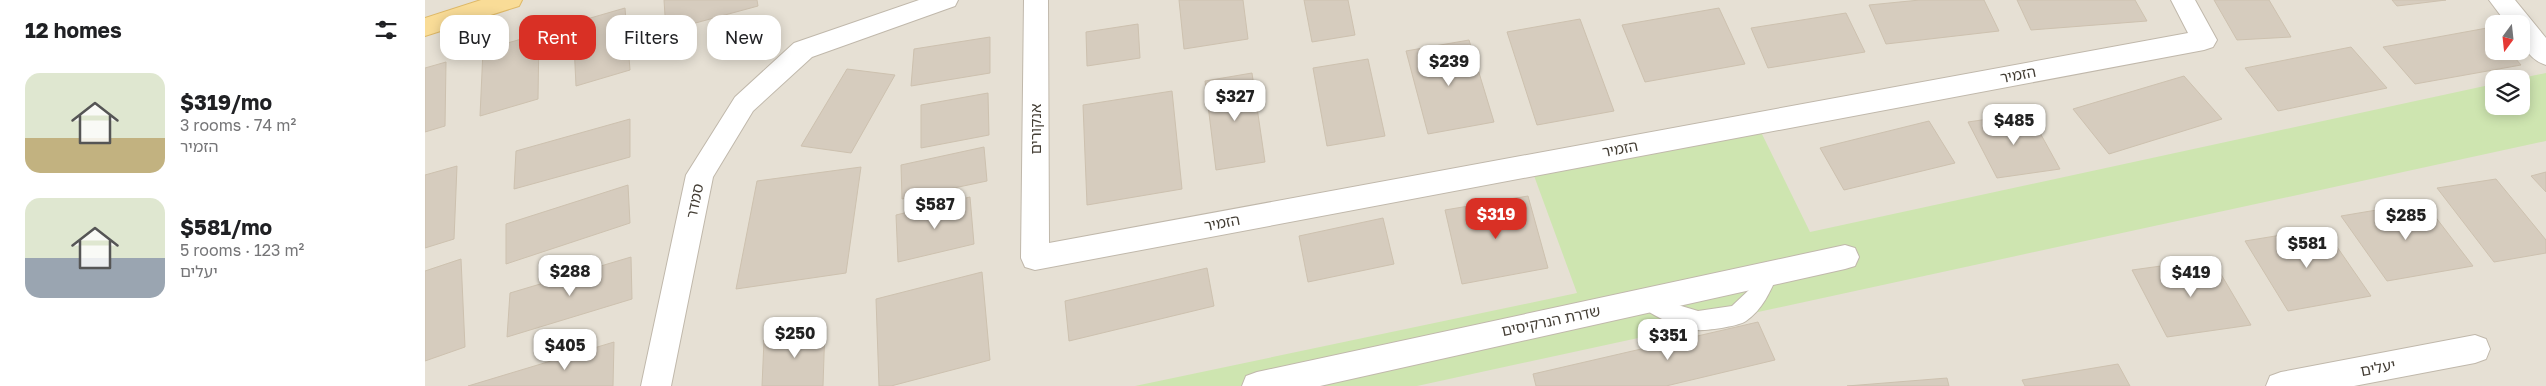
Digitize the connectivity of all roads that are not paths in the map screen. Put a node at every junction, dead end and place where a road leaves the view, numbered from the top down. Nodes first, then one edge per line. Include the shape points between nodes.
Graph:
1 (510, 0) edge
2 (946, 0) edge
3 (1036, 0) edge
4 (2183, 0) edge
5 (2501, 0) edge
6 (2514, 15) edge
7 (425, 27) edge
8 (2530, 35) edge
9 (2546, 55) edge
10 (1845, 257) dead end
11 (1035, 258) joint
12 (2475, 349) dead end
13 (656, 386) edge
14 (1257, 386) edge
15 (2281, 386) edge

1 - 7 main road
2 - 13 street, סמדר via 803,50 744,104 700,175
3 - 11 street, אנקורים
4 - 11 street, הזמיר via 2204,40
5 - 6 street
8 - 9 street
10 - 14 street, שדרת הנרקיסים
12 - 15 street, יעלים

